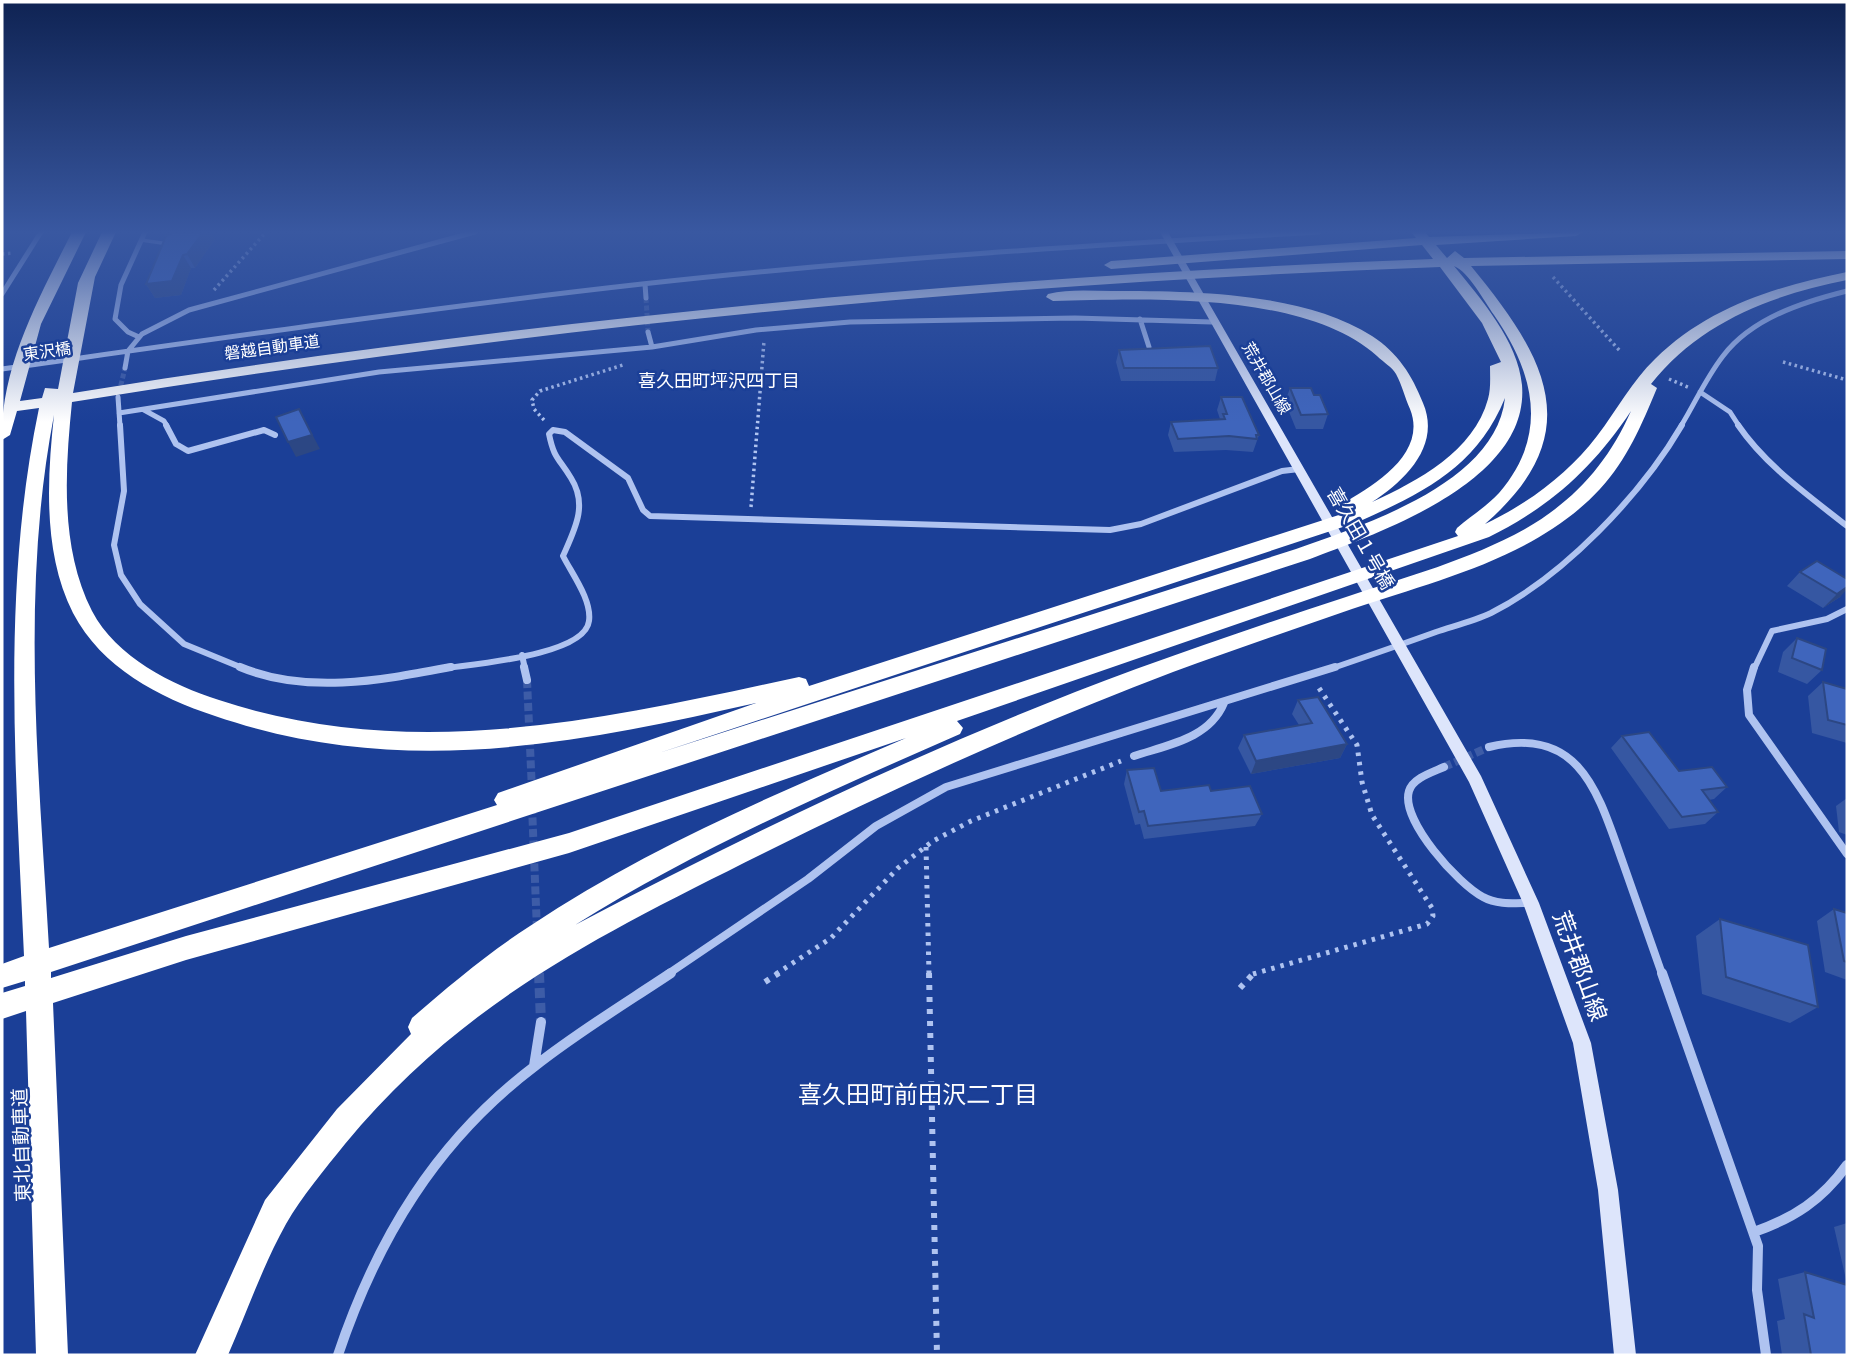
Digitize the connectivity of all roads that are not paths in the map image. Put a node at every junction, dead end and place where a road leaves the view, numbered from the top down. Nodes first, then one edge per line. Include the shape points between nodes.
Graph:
1 (48, 295) edge
2 (80, 295) edge
3 (83, 295) edge
4 (116, 295) edge
5 (236, 295) edge
6 (558, 295) edge
7 (758, 295) edge
8 (890, 295) edge
9 (1160, 295) edge
10 (1177, 295) edge
11 (1198, 295) edge
12 (1467, 295) edge
13 (1488, 295) edge
14 (1769, 295) edge
15 (1832, 295) edge
16 (1476, 305) junction
17 (1210, 317) junction
18 (1140, 319) junction
19 (648, 332) tunnel mouth
20 (516, 334) junction
21 (139, 337) junction
22 (652, 346) junction
23 (1149, 347) edge
24 (1677, 347) junction
25 (128, 351) junction
26 (2, 369) edge
27 (117, 383) junction
28 (1700, 392) junction
29 (2, 395) edge
30 (2, 409) edge
31 (143, 410) junction
32 (119, 414) junction
33 (2, 435) edge
34 (275, 435) dead end
35 (1299, 469) junction
36 (1847, 526) edge
37 (1428, 554) junction
38 (1230, 558) junction
39 (1847, 609) edge
40 (1390, 625) joint
41 (966, 644) junction
42 (1401, 644) junction
43 (522, 655) junction
44 (1099, 663) junction
45 (527, 680) tunnel mouth
46 (1224, 703) junction
47 (1489, 747) tunnel mouth
48 (1135, 756) road end
49 (1444, 767) tunnel mouth
50 (1847, 854) edge
51 (1531, 903) junction
52 (181, 918) junction
53 (2, 976) edge
54 (2, 1006) edge
55 (541, 1022) tunnel mouth
56 (534, 1066) junction
57 (1847, 1165) edge
58 (269, 1222) junction
59 (1754, 1231) junction
60 (52, 1355) edge
61 (211, 1355) edge
62 (338, 1355) edge
63 (1625, 1355) edge
64 (1766, 1355) edge

1 - 33 highway via 34,324
2 - 60 highway, 東北自動車道 via 42,431 26,561 27,764
3 - 41 highway via 60,442 65,559 78,603 97,635 117,656 176,693 215,709 349,741 456,743 549,735 810,682
4 - 21 street via 114,319
5 - 21 street via 172,317
6 - 25 street, 東沢橋
7 - 27 highway, 磐越自動車道 via 387,337
8 - 20 highway, 磐越自動車道
9 - 20 highway via 906,302
10 - 38 highway via 1234,299 1302,313 1343,328 1378,348 1404,375 1418,405 1419,438 1408,462 1388,482 1350,507
11 - 17 main road, 荒井郡山線
12 - 16 highway
13 - 37 highway via 1515,334 1537,381 1542,415 1532,458 1507,496 1474,525
14 - 24 highway via 1721,316
15 - 28 street via 1805,303 1746,333 1727,350
16 - 38 highway via 1500,377 1495,408 1477,439 1445,467 1380,506
16 - 52 highway via 1502,349 1514,385 1507,428 1492,452 1476,466 1385,522 1246,573
17 - 18 street
17 - 35 main road, 荒井郡山線
18 - 22 street via 850,322
18 - 23 street
19 - 22 street
20 - 27 highway, 磐越自動車道
21 - 25 street
22 - 31 street via 379,372
24 - 37 highway via 1648,376 1594,452 1565,481 1510,519
24 - 58 highway via 1656,373 1611,466 1588,491 1542,526 1457,567 1155,671 997,734 811,818 588,932 473,1002 410,1054 323,1147
25 - 26 street, 東沢橋
25 - 27 street
27 - 29 highway, 磐越自動車道
27 - 30 highway, 磐越自動車道
27 - 32 street
28 - 36 street via 1730,412 1753,447 1773,466
28 - 42 street via 1670,445 1565,566 1488,614
31 - 32 street
31 - 34 street via 164,421 176,444 188,451 264,430
32 - 43 street via 124,491 114,545 121,575 140,604 184,644 268,679 318,682 362,683
35 - 40 main road, 喜久田１号橋
35 - 43 street via 1282,471 1141,524 1110,530 750,520 645,514 628,478 565,432 553,430 549,434 553,455 571,477 581,504 563,556 591,617 587,632 576,642
37 - 44 highway
38 - 41 highway
39 - 50 street via 1827,620 1772,631 1744,699 1747,714
40 - 42 main road, 荒井郡山線
41 - 52 highway via 619,757
42 - 46 street
42 - 51 main road, 荒井郡山線 via 1476,780
43 - 45 street
44 - 54 highway via 569,843 93,976
44 - 58 highway via 746,822 643,873 530,939 447,1002 382,1068 334,1123
46 - 48 street via 1217,721 1191,736
46 - 56 street via 946,788 876,826 808,878
47 - 59 street via 1516,741 1539,744 1590,778
49 - 51 street via 1423,777 1409,792 1412,817 1472,891 1493,901
51 - 63 main road, 荒井郡山線 via 1581,1043 1608,1190
52 - 53 highway
55 - 56 street
56 - 62 street via 467,1126 426,1176 359,1293
57 - 59 street via 1827,1192 1801,1213
58 - 61 highway
59 - 64 street

